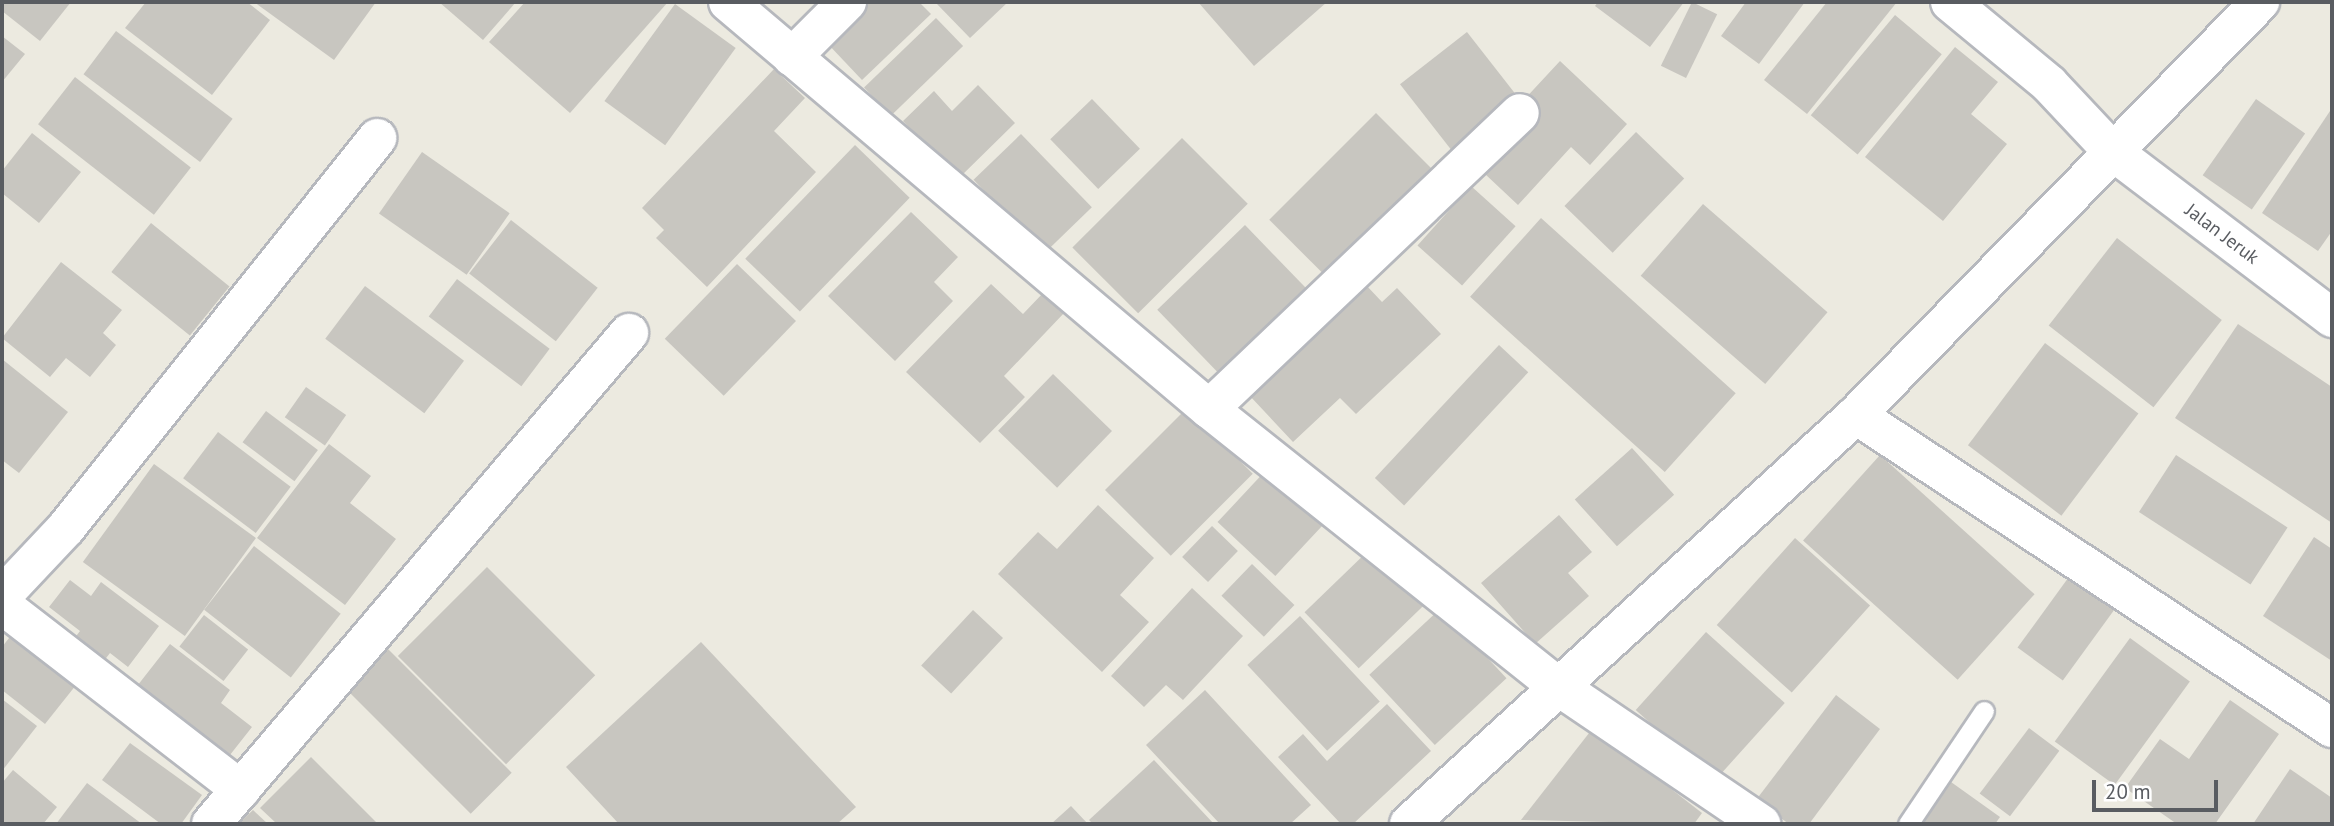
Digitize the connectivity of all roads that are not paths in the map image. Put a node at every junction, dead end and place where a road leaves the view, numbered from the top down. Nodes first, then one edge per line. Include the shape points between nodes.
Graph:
1 (728, 2) edge
2 (848, 2) edge
3 (1951, 2) edge
4 (2260, 2) edge
5 (792, 57) junction
6 (1520, 113) dead end
7 (377, 138) dead end
8 (2111, 150) junction
9 (2332, 318) edge
10 (629, 333) dead end
11 (1209, 409) junction
12 (1857, 415) junction
13 (2, 596) edge
14 (2, 605) edge
15 (1556, 685) junction
16 (1984, 711) dead end
17 (2332, 728) edge
18 (240, 790) junction
19 (211, 824) edge
20 (1409, 824) edge
21 (1761, 824) edge
22 (1908, 824) edge

1 - 5 street
2 - 5 street
3 - 8 street, Jalan Jeruk via 2049,85
4 - 8 street
5 - 11 street
6 - 11 street
7 - 13 street via 66,528
8 - 9 street, Jalan Jeruk
8 - 12 street
10 - 18 street
11 - 15 street
12 - 15 street via 1745,521
12 - 17 street
14 - 18 street
15 - 20 street
15 - 21 street
16 - 22 lane
18 - 19 street

